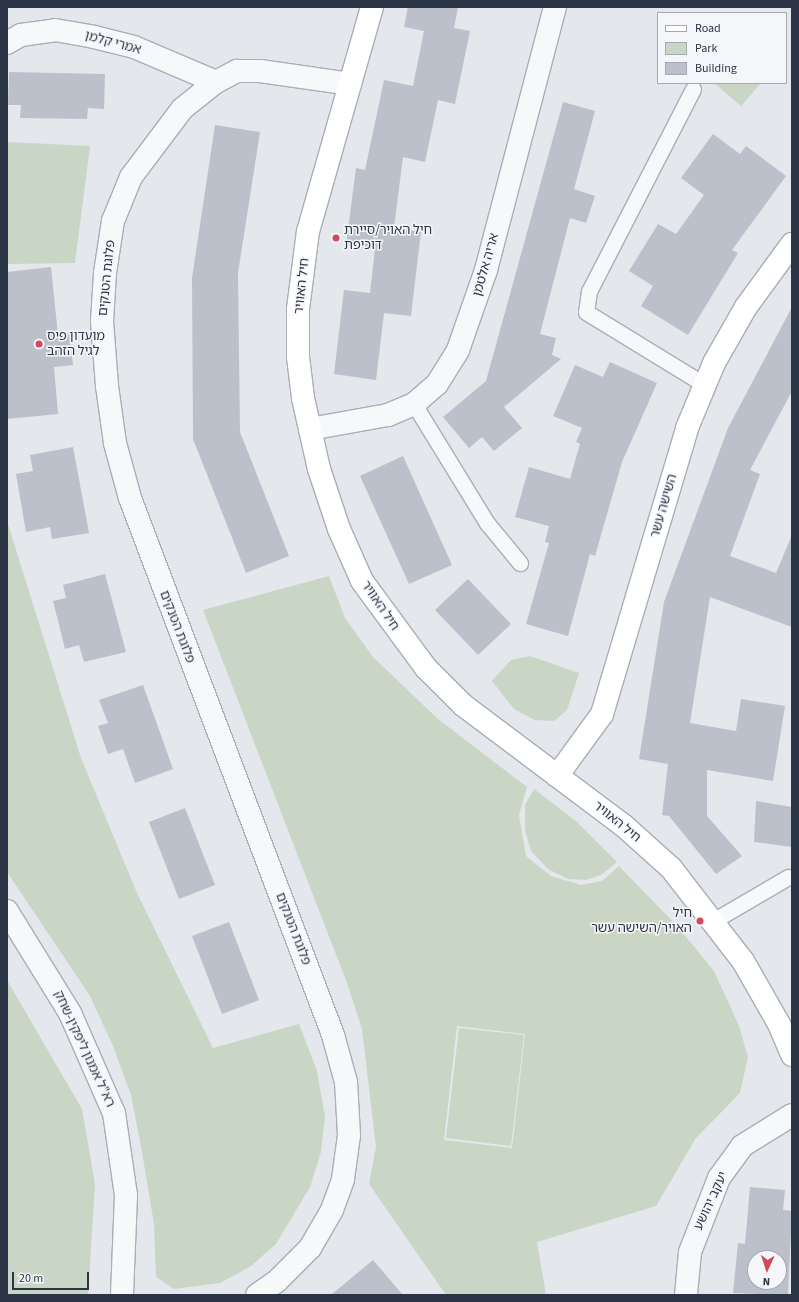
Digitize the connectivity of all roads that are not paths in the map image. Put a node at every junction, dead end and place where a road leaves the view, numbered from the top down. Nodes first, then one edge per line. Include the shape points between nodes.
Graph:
1 (556, 7) edge
2 (371, 9) edge
3 (7, 43) edge
4 (216, 82) junction
5 (350, 84) junction
6 (692, 89) dead end
7 (792, 244) edge
8 (705, 385) junction
9 (414, 404) junction
10 (310, 429) junction
11 (520, 563) dead end
12 (557, 776) junction
13 (788, 877) dead end
14 (7, 911) edge
15 (713, 921) junction
16 (792, 1055) edge
17 (792, 1115) edge
18 (122, 1295) edge
19 (257, 1295) edge
20 (686, 1295) edge

1 - 9 street, אריה אלטמן via 486,270 458,350 437,384
2 - 5 street, חיל האוויר
3 - 4 street, אמרי קלמן via 22,35 55,30 94,37 134,47
4 - 5 street, פלוגת הטנקים via 237,71 260,71
4 - 19 street, פלוגת הטנקים via 182,109 131,177 113,221 102,321 115,443 130,498 333,1035 346,1082 349,1135 343,1179 332,1210 310,1248 277,1281
5 - 10 street, חיל האוויר via 308,231 298,309 298,357
6 - 8 lane via 589,290 586,312
7 - 8 street, השישה עשר via 746,307
8 - 12 street, השישה עשר via 687,428 602,714
9 - 10 street, אריה אלטמן via 388,415
9 - 11 lane via 487,523
10 - 12 street, חיל האוויר via 339,529 362,581 393,627 426,668 463,705
12 - 15 street, חיל האוויר via 623,825 671,868
13 - 15 lane
14 - 18 street, רא"ל אמנון ליפקין-שחק via 70,1013 114,1113 126,1195
15 - 16 street, חיל האוויר via 743,961 779,1024
17 - 20 street, יעקב יהושע via 742,1146 719,1178 690,1252

